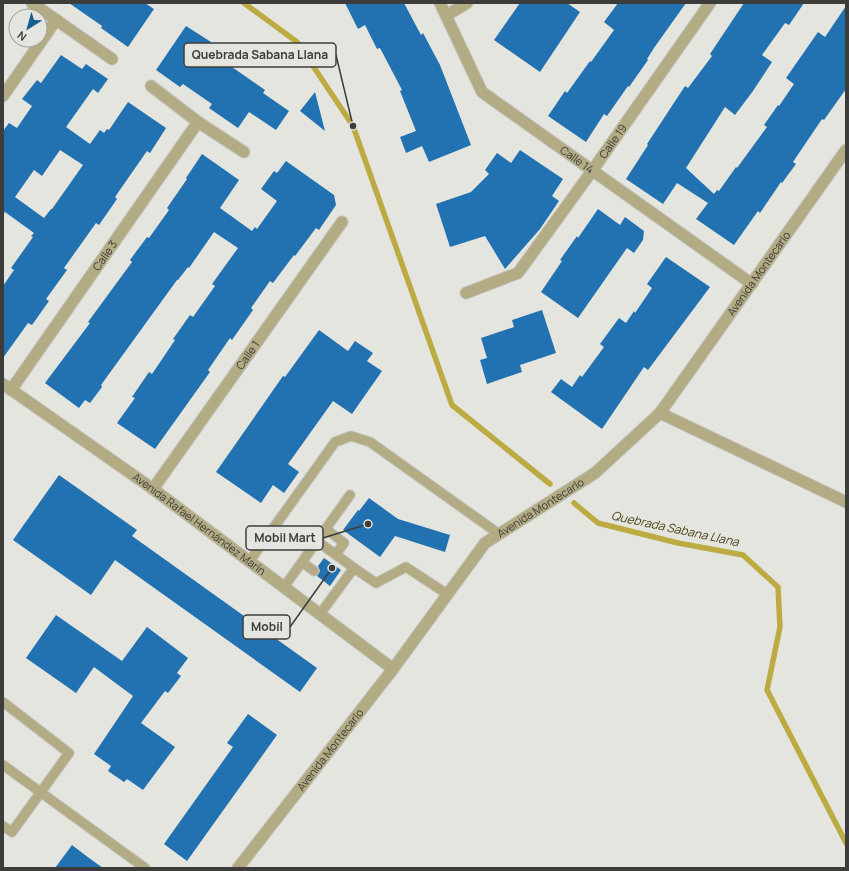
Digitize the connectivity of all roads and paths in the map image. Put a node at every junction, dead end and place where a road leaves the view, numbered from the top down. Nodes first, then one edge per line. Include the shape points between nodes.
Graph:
1 (32, 3) edge
2 (440, 3) edge
3 (467, 3) edge
4 (710, 3) edge
5 (447, 15) junction
6 (56, 20) junction
7 (112, 59) dead end
8 (151, 86) dead end
9 (3, 96) edge
10 (198, 122) junction
11 (846, 150) edge
12 (244, 152) dead end
13 (592, 171) junction
14 (342, 222) dead end
15 (752, 284) junction
16 (466, 293) dead end
17 (7, 387) edge
18 (660, 413) junction
19 (153, 489) junction
20 (350, 494) dead end
21 (846, 502) edge
22 (326, 529) junction
23 (499, 534) junction
24 (317, 541) junction
25 (336, 554) junction
26 (249, 562) junction
27 (302, 562) junction
28 (354, 568) junction
29 (314, 571) dead end
30 (284, 587) junction
31 (447, 594) junction
32 (320, 614) junction
33 (393, 668) junction
34 (3, 702) edge
35 (3, 765) edge
36 (41, 793) junction
37 (3, 826) edge
38 (144, 868) edge
39 (238, 868) edge

1 - 6 street
2 - 5 street, Calle 14
3 - 5 street
4 - 13 street, Calle 19
5 - 13 street, Calle 14 via 482,92
6 - 7 street
6 - 9 street
8 - 10 street
10 - 12 street
10 - 17 street, Calle 3
11 - 15 street, Avenida Montecarlo
13 - 15 street, Calle 14
13 - 16 street, Calle 19 via 518,273
14 - 19 street, Calle 1
15 - 18 street, Avenida Montecarlo
17 - 19 street, Avenida Rafael Hernández Marín
18 - 21 street
18 - 23 street, Avenida Montecarlo via 595,473
19 - 26 street, Avenida Rafael Hernández Marín
20 - 22 lane
22 - 24 lane
22 - 25 lane via 344,543
23 - 26 lane via 370,442 351,436 335,442
23 - 31 street, Avenida Montecarlo via 485,543
24 - 25 lane
24 - 27 lane
25 - 28 lane
26 - 30 street, Avenida Rafael Hernández Marín
27 - 29 lane
27 - 30 lane
28 - 31 lane via 376,583 406,567
28 - 32 lane via 335,586
30 - 32 street, Avenida Rafael Hernández Marín
31 - 33 street, Avenida Montecarlo
32 - 33 street, Avenida Rafael Hernández Marín
33 - 39 street, Avenida Montecarlo
34 - 36 lane via 69,753
35 - 36 lane
36 - 37 lane via 12,832
36 - 38 lane

